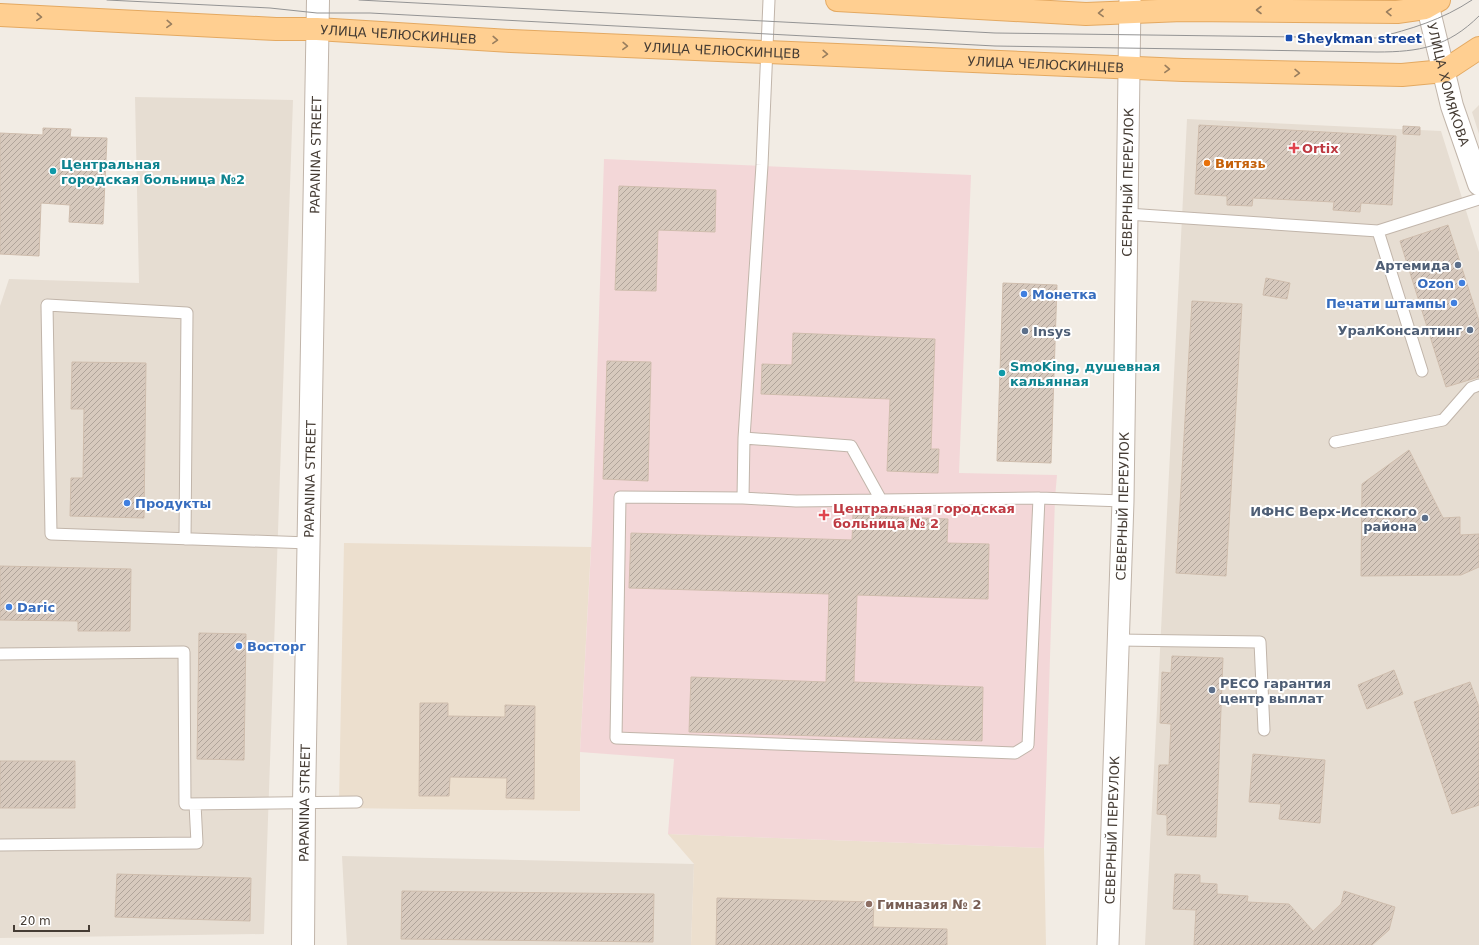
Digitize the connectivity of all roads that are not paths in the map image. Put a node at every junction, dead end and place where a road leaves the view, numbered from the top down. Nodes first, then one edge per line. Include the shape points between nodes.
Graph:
1 (769, 0) edge
2 (837, 0) edge
3 (1433, 3) edge
4 (1130, 6) edge
5 (317, 14) edge
6 (0, 15) edge
7 (1479, 48) edge
8 (766, 52) junction
9 (1128, 68) junction
10 (1444, 71) junction
11 (1479, 184) edge
12 (1479, 199) edge
13 (1127, 214) junction
14 (1378, 231) junction
15 (1422, 371) dead end
16 (1479, 385) edge
17 (744, 438) junction
18 (1335, 442) dead end
19 (742, 498) junction
20 (1039, 498) junction
21 (881, 500) junction
22 (1123, 502) junction
23 (185, 539) junction
24 (309, 543) junction
25 (1118, 640) junction
26 (0, 654) edge
27 (1264, 730) dead end
28 (304, 802) junction
29 (357, 802) dead end
30 (195, 804) junction
31 (0, 845) edge
32 (303, 945) edge
33 (1108, 945) edge

1 - 8 lane
4 -> 2 main road via 1086,14
3 -> 4 main road via 1398,12 1182,10
3 - 10 street, УЛИЦА ХОМЯКОВА
4 - 9 street, СЕВЕРНЫЙ ПЕРЕУЛОК
6 -> 5 main road, УЛИЦА ЧЕЛЮСКИНЦЕВ via 276,29
5 -> 8 main road, УЛИЦА ЧЕЛЮСКИНЦЕВ via 503,40
5 - 24 street, PAPANINA STREET
7 - 10 main road
8 -> 9 main road, УЛИЦА ЧЕЛЮСКИНЦЕВ
8 - 17 lane via 762,173
9 -> 10 main road, УЛИЦА ЧЕЛЮСКИНЦЕВ via 1402,75
9 - 13 street, СЕВЕРНЫЙ ПЕРЕУЛОК
10 - 11 street, УЛИЦА ХОМЯКОВА via 1452,106
12 - 14 lane
13 - 14 lane
13 - 22 street, СЕВЕРНЫЙ ПЕРЕУЛОК
14 - 15 lane
16 - 18 lane via 1471,388 1443,420
17 - 19 lane
17 - 21 lane via 851,446
19 - 20 lane via 620,497 616,738 1015,754 1028,745
19 - 21 lane via 796,501
20 - 21 lane
20 - 22 lane
22 - 25 street, СЕВЕРНЫЙ ПЕРЕУЛОК
23 - 23 lane via 51,534 47,305 187,313
23 - 24 lane
24 - 28 street, PAPANINA STREET
25 - 27 lane via 1260,642
25 - 33 street, СЕВЕРНЫЙ ПЕРЕУЛОК
26 - 30 lane via 184,652 184,804
28 - 29 lane
28 - 30 lane
28 - 32 street, PAPANINA STREET
30 - 31 lane via 197,843

